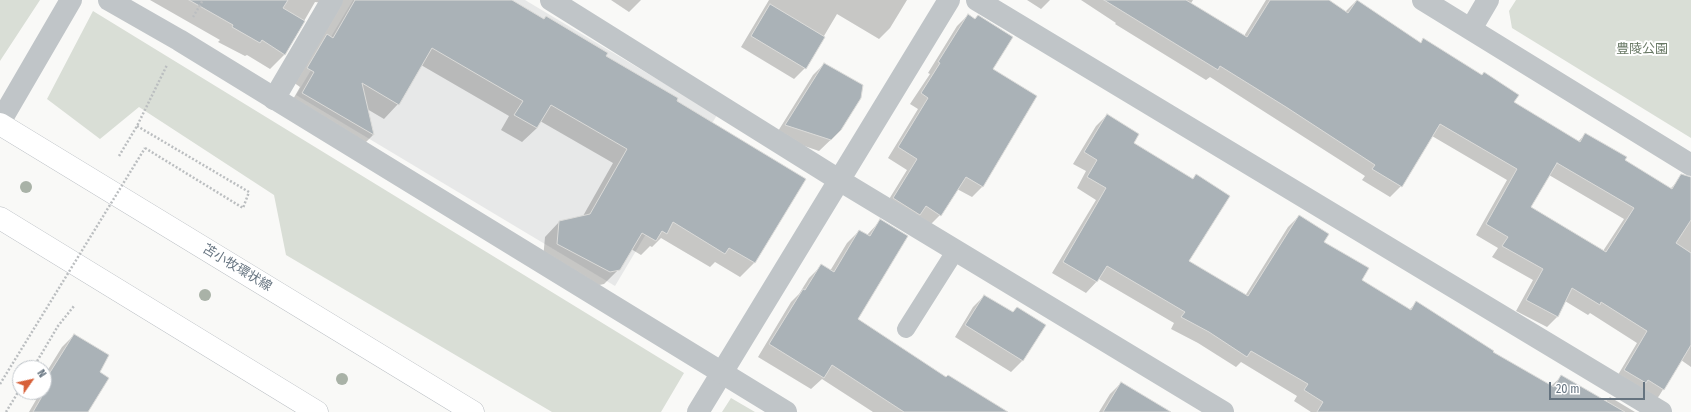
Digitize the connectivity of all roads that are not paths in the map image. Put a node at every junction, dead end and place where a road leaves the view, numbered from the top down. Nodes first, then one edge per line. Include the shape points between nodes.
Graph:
1 (71, 0) edge
2 (108, 0) edge
3 (332, 0) edge
4 (551, 0) edge
5 (949, 0) edge
6 (977, 0) edge
7 (1423, 0) edge
8 (1488, 0) edge
9 (1471, 29) junction
10 (274, 98) junction
11 (0, 123) edge
12 (1691, 165) edge
13 (839, 180) junction
14 (0, 218) edge
15 (956, 250) junction
16 (906, 329) dead end
17 (722, 373) junction
18 (317, 412) edge
19 (473, 412) edge
20 (698, 412) edge
21 (786, 412) edge
22 (1223, 412) edge
23 (1662, 412) edge

1 - 11 street
2 - 10 street
3 - 10 street
4 - 13 street
5 - 13 street
6 - 23 street
7 - 9 street
8 - 9 street
9 - 12 street
10 - 17 street
11 - 19 main road, 苫小牧環状線
13 - 15 street
13 - 17 street
14 - 18 main road
15 - 16 lane
15 - 22 street
17 - 20 street
17 - 21 street

